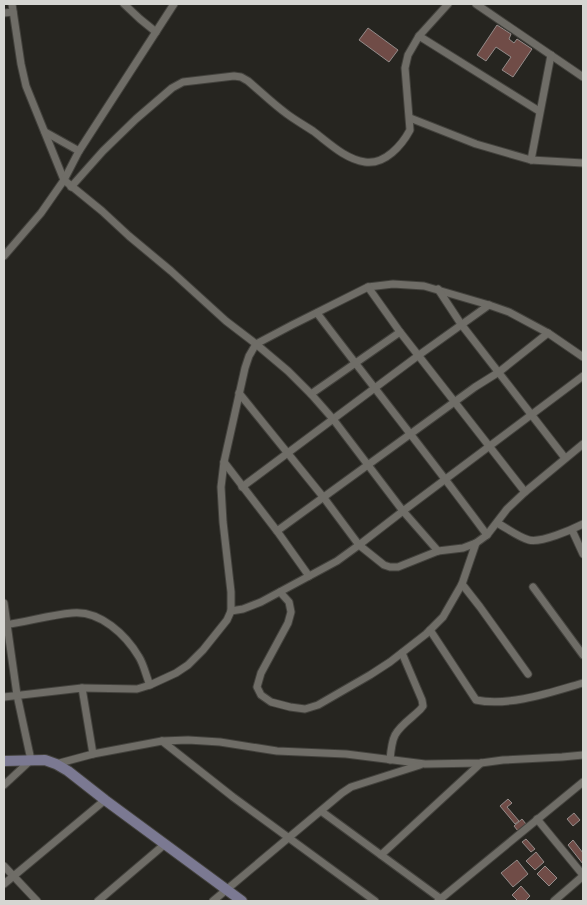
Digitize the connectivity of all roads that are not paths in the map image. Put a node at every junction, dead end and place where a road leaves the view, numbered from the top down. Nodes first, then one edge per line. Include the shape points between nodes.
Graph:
1 (12, 4) edge
2 (124, 4) edge
3 (174, 4) edge
4 (448, 4) edge
5 (476, 4) edge
6 (13, 12) junction
7 (4, 13) edge
8 (156, 32) junction
9 (419, 36) junction
10 (550, 55) junction
11 (583, 77) edge
12 (539, 111) junction
13 (410, 118) junction
14 (44, 132) junction
15 (80, 151) junction
16 (531, 160) junction
17 (583, 163) edge
18 (64, 180) junction
19 (71, 187) junction
20 (4, 256) edge
21 (368, 287) junction
22 (438, 289) junction
23 (489, 305) junction
24 (317, 313) junction
25 (462, 324) junction
26 (400, 332) junction
27 (548, 333) junction
28 (256, 344) junction
29 (419, 355) junction
30 (583, 357) edge
31 (355, 363) junction
32 (499, 372) junction
33 (583, 376) edge
34 (374, 389) junction
35 (239, 393) junction
36 (311, 394) junction
37 (454, 403) junction
38 (533, 415) junction
39 (333, 419) junction
40 (412, 434) junction
41 (583, 444) edge
42 (489, 446) junction
43 (288, 453) junction
44 (566, 458) junction
45 (224, 462) junction
46 (368, 465) junction
47 (446, 480) junction
48 (242, 487) junction
49 (524, 492) junction
50 (324, 498) junction
51 (403, 511) junction
52 (497, 523) junction
53 (583, 524) edge
54 (572, 530) junction
55 (277, 531) junction
56 (487, 535) junction
57 (476, 543) junction
58 (360, 546) junction
59 (438, 551) junction
60 (583, 554) edge
61 (309, 576) junction
62 (462, 584) junction
63 (534, 587) dead end
64 (280, 592) junction
65 (4, 603) edge
66 (231, 612) junction
67 (6, 625) edge
68 (430, 630) junction
69 (402, 653) junction
70 (583, 655) edge
71 (528, 674) dead end
72 (583, 683) edge
73 (150, 686) junction
74 (82, 688) junction
75 (17, 695) junction
76 (4, 697) edge
77 (162, 741) junction
78 (93, 754) junction
79 (583, 755) edge
80 (31, 760) junction
81 (390, 760) junction
82 (4, 761) edge
83 (481, 763) junction
84 (56, 764) junction
85 (425, 764) junction
86 (583, 782) edge
87 (4, 785) edge
88 (104, 800) junction
89 (321, 811) junction
90 (537, 819) junction
91 (288, 838) junction
92 (165, 844) junction
93 (381, 855) junction
94 (4, 866) edge
95 (583, 875) edge
96 (13, 876) junction
97 (4, 884) edge
98 (226, 890) junction
99 (440, 900) edge
100 (38, 901) edge
101 (98, 901) edge
102 (213, 901) edge
103 (242, 901) edge
104 (375, 901) edge
105 (554, 901) edge

1 - 6 street
2 - 8 street
3 - 8 street
4 - 9 street
5 - 10 street
6 - 7 street
6 - 14 street via 26,86
8 - 15 street
9 - 12 street
9 - 13 street via 405,68
10 - 11 street
10 - 12 street
12 - 16 street
13 - 16 street via 476,144
13 - 19 street via 410,130 397,148 386,157 367,162 351,158 334,148 241,77 183,82 136,119
14 - 15 street
14 - 18 street
15 - 18 street
16 - 17 street
18 - 19 street
18 - 20 street
19 - 28 street
21 - 22 street via 393,284
21 - 24 street
21 - 26 street
22 - 23 street
22 - 25 street
23 - 25 street
23 - 27 street via 510,312
24 - 28 street
24 - 31 street
25 - 29 street
25 - 32 street
26 - 29 street
26 - 31 street
27 - 30 street
27 - 32 street
28 - 35 street via 249,356
28 - 36 street
29 - 34 street
29 - 37 street
31 - 34 street
31 - 36 street
32 - 37 street
32 - 38 street
33 - 38 street
34 - 39 street
34 - 40 street
35 - 43 street
35 - 45 street
36 - 39 street
37 - 40 street
37 - 42 street
38 - 42 street
38 - 44 street
39 - 43 street
39 - 46 street
40 - 46 street
40 - 47 street
41 - 44 street
42 - 47 street
42 - 49 street
43 - 48 street
43 - 50 street
44 - 49 street
45 - 48 street
45 - 66 street via 221,487
46 - 50 street
46 - 51 street
47 - 51 street
47 - 56 street
48 - 55 street
49 - 52 street
50 - 55 street
50 - 58 street
51 - 58 street
51 - 59 street
52 - 54 street via 530,540
52 - 56 street
53 - 54 street
54 - 60 street
55 - 61 street
56 - 57 street
57 - 59 street
57 - 62 street
58 - 59 street via 390,567 398,567
58 - 61 street
61 - 64 street
62 - 68 street via 444,617
62 - 71 street
63 - 70 street
64 - 66 street
64 - 69 street via 289,602 291,612 257,687 261,695 271,702 305,709 318,705
65 - 67 street
66 - 73 street via 218,632 188,665
67 - 73 street via 74,612 92,615 107,623 132,646
67 - 75 street
68 - 69 street
68 - 72 street via 476,700 490,702 543,696
69 - 81 street via 423,706 398,729 393,738
73 - 74 street via 137,689
74 - 75 street
74 - 78 street
75 - 76 street
75 - 80 street
77 - 78 street
77 - 81 street via 205,741
77 - 91 street
78 - 84 street
79 - 83 street
80 - 82 street
80 - 84 street
80 - 87 street
81 - 85 street
83 - 85 street
83 - 93 street
84 - 88 street
85 - 89 street via 351,787
86 - 90 street
88 - 92 street
88 - 96 street
89 - 91 street
89 - 93 street
90 - 95 street
90 - 99 street
91 - 98 street
91 - 104 street
92 - 98 street
92 - 101 street
93 - 99 street
94 - 96 street
95 - 105 street
96 - 97 street
96 - 100 street
98 - 102 street
98 - 103 street

